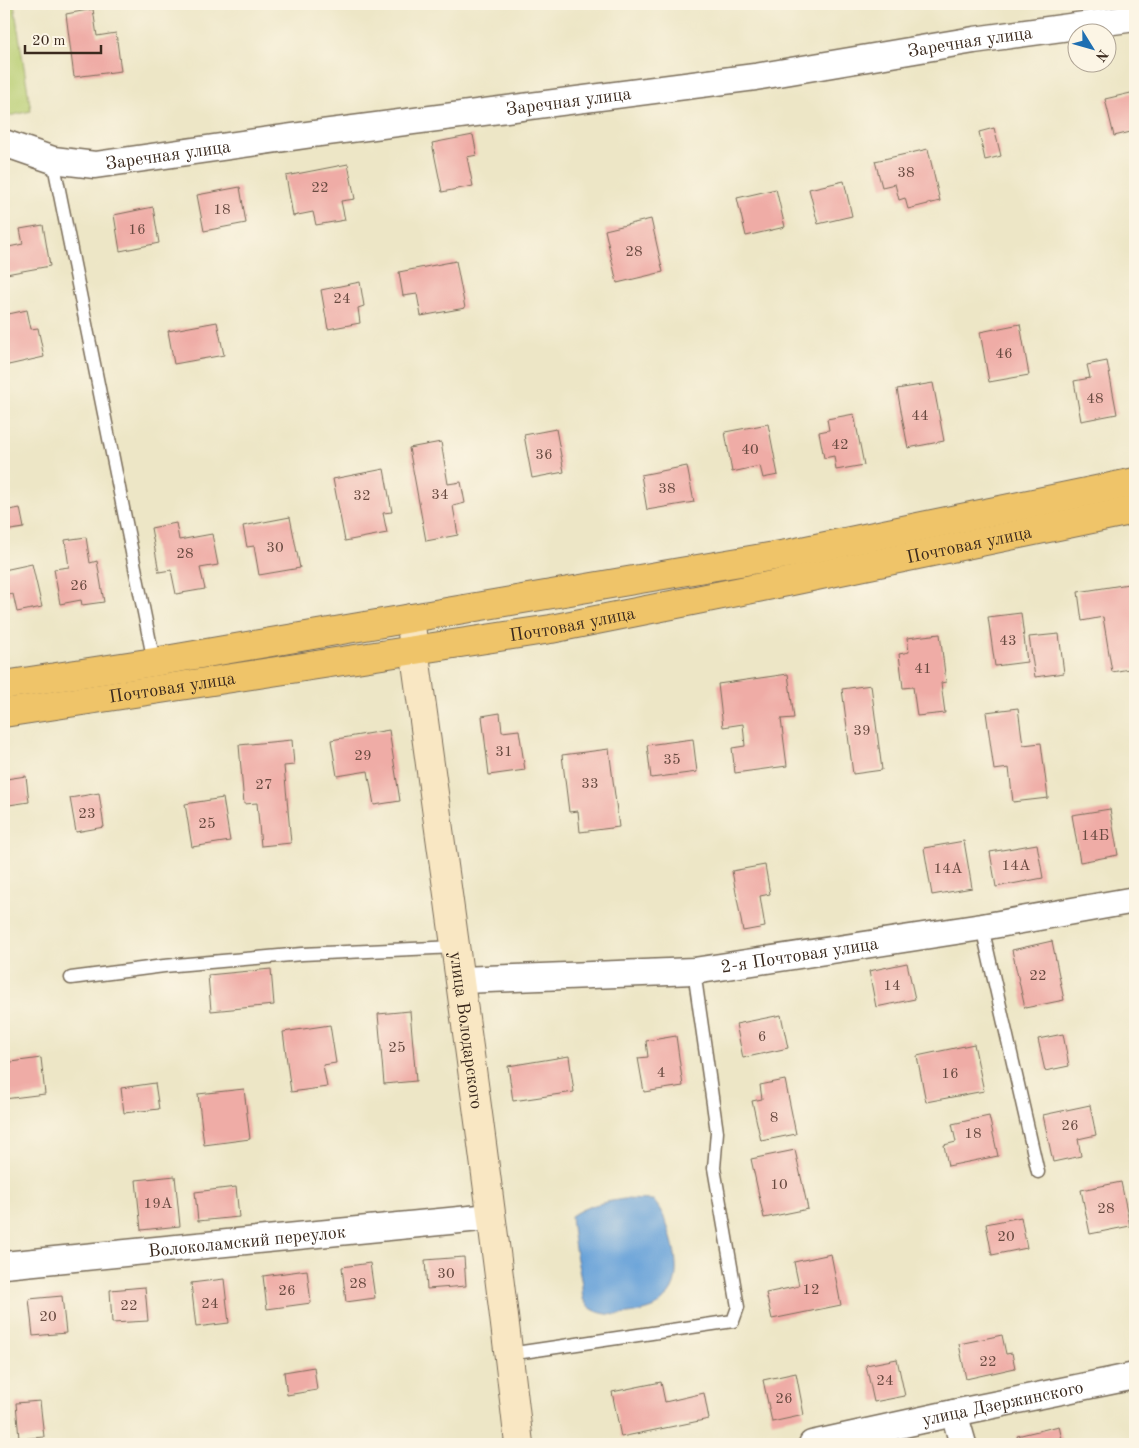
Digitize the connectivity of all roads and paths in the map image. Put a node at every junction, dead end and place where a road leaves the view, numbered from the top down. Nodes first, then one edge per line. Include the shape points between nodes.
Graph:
1 (1135, 18) edge
2 (4, 143) edge
3 (53, 160) junction
4 (1135, 482) edge
5 (1135, 510) edge
6 (410, 618) junction
7 (414, 649) junction
8 (154, 662) junction
9 (4, 685) edge
10 (4, 713) edge
11 (1135, 900) edge
12 (982, 927) junction
13 (456, 947) junction
14 (694, 971) junction
15 (71, 978) dead end
16 (461, 980) junction
17 (1038, 1172) dead end
18 (490, 1217) junction
19 (4, 1265) edge
20 (509, 1354) junction
21 (1135, 1376) edge
22 (954, 1413) junction
23 (519, 1444) edge
24 (812, 1444) edge
25 (963, 1444) edge

1 - 3 street, Заречная улица via 974,40 755,77 105,163
2 - 3 street, Заречная улица
3 - 8 lane
4 - 6 main road, Почтовая улица via 792,553
5 - 7 main road, Почтовая улица via 560,627
6 - 7 street, улица Володарского
6 - 8 main road, Почтовая улица
7 - 10 main road, Почтовая улица
7 - 13 street, улица Володарского
8 - 9 main road, Почтовая улица
11 - 12 street, 2-я Почтовая улица
12 - 14 street, 2-я Почтовая улица
12 - 17 lane
13 - 15 lane via 302,954
13 - 16 street, улица Володарского
14 - 16 street, 2-я Почтовая улица
14 - 20 lane via 717,1132 714,1168 738,1307 733,1321
16 - 18 street, улица Володарского
18 - 19 street, Волоколамский переулок
18 - 20 street, улица Володарского
20 - 23 street, улица Володарского
21 - 22 street, улица Дзержинского
22 - 24 street, улица Дзержинского
22 - 25 street

